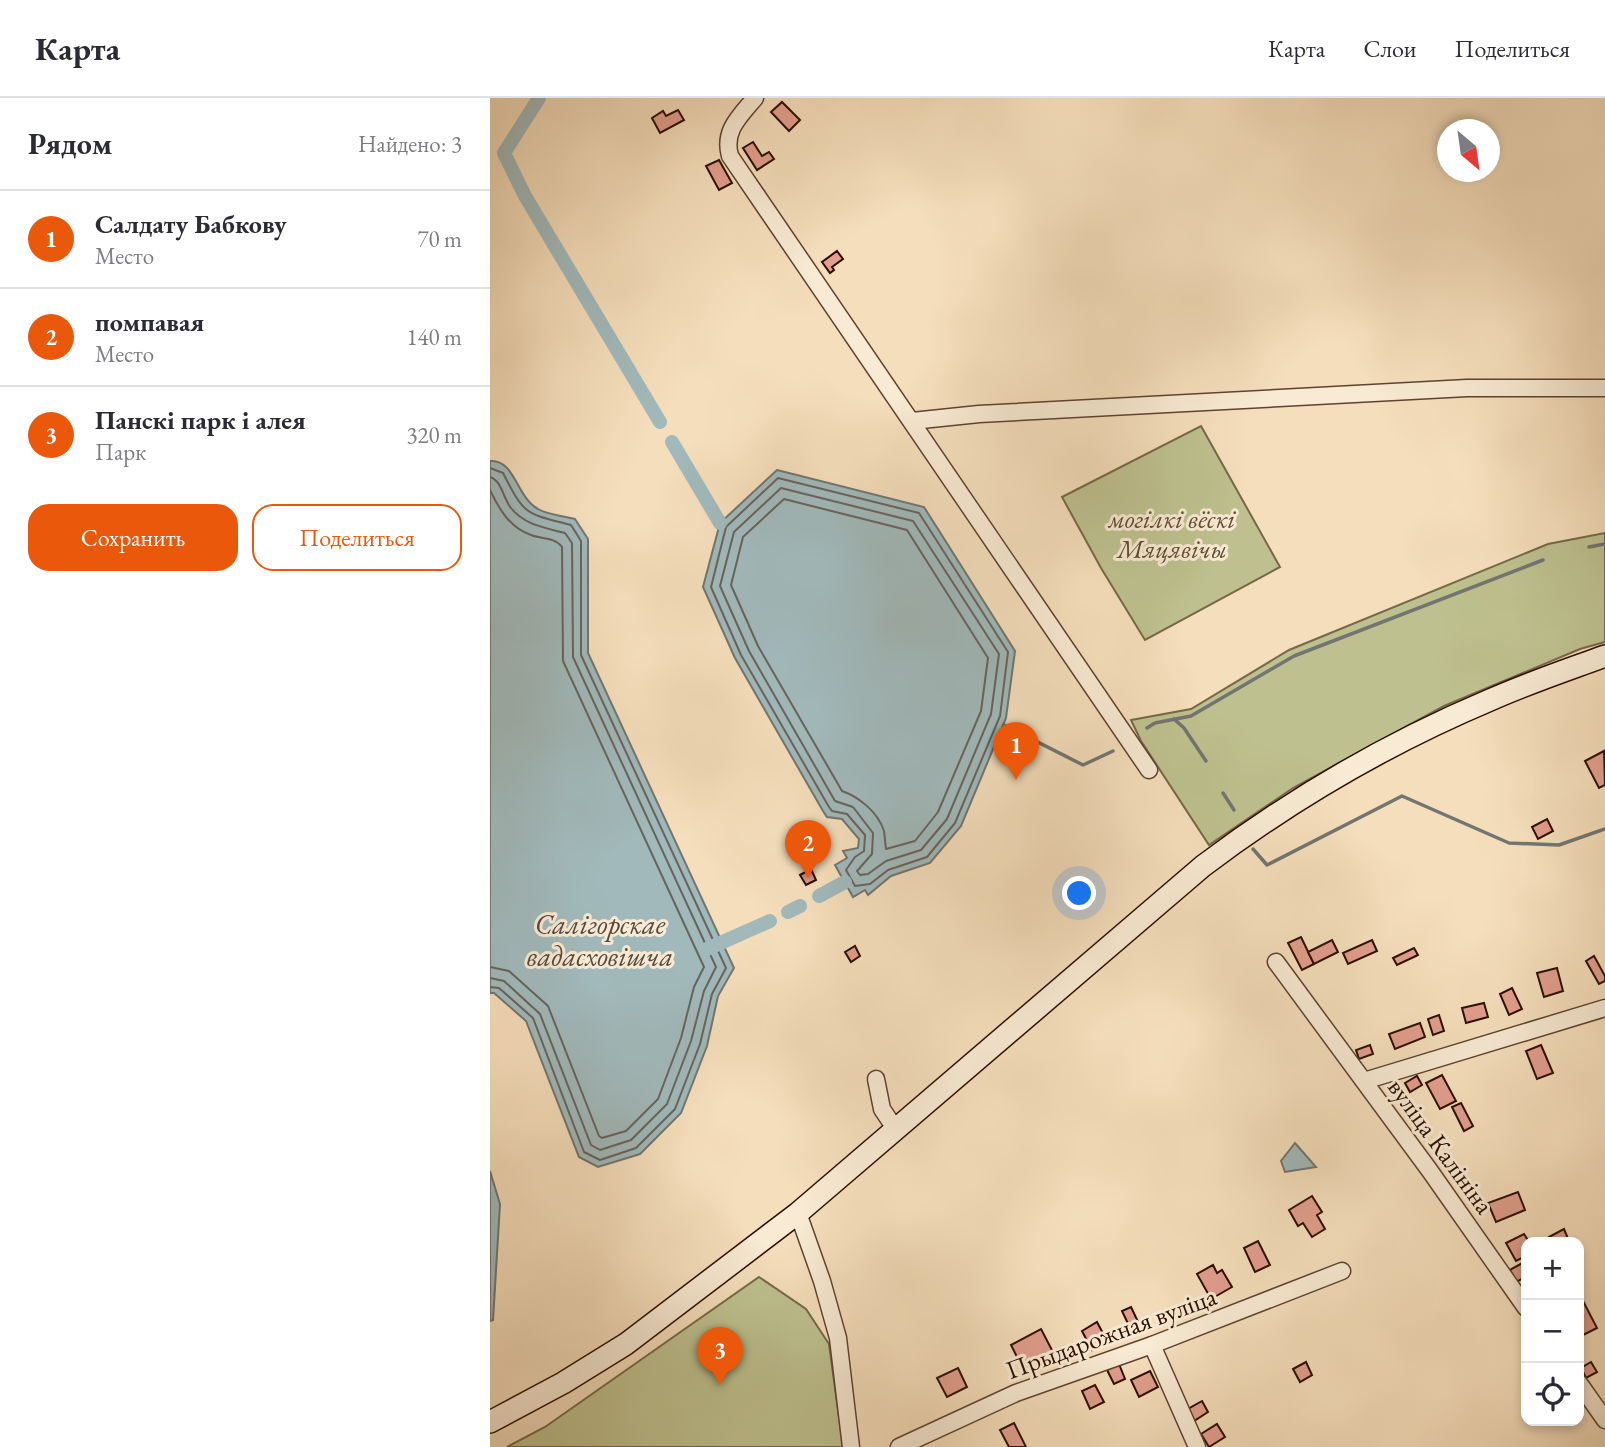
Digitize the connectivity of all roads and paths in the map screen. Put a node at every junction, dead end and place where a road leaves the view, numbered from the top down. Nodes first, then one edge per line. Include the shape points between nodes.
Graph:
1 (755, 98) edge
2 (1605, 388) edge
3 (912, 421) junction
4 (1605, 656) edge
5 (1149, 770) dead end
6 (1276, 962) dead end
7 (1605, 1008) edge
8 (876, 1079) dead end
9 (1364, 1081) junction
10 (896, 1130) junction
11 (798, 1213) junction
12 (1342, 1271) dead end
13 (1521, 1301) edge
14 (1152, 1345) junction
15 (1584, 1390) edge
16 (1605, 1420) edge
17 (490, 1422) edge
18 (851, 1447) edge
19 (899, 1447) edge
20 (1197, 1447) edge

1 - 3 street via 732,126 730,156
2 - 3 street via 1467,388
3 - 5 street
4 - 10 main road via 1491,699 1414,735 1337,775 1255,827 1203,866
6 - 9 street, вуліца Калініна
7 - 9 street, вуліца Калініна
8 - 10 street via 882,1109
9 - 13 street, вуліца Калініна
10 - 11 main road
11 - 17 main road via 626,1344
11 - 18 street via 838,1338
12 - 14 street, Прыдарожная вуліца
14 - 19 street, Прыдарожная вуліца via 1016,1393
14 - 20 street
15 - 16 street

